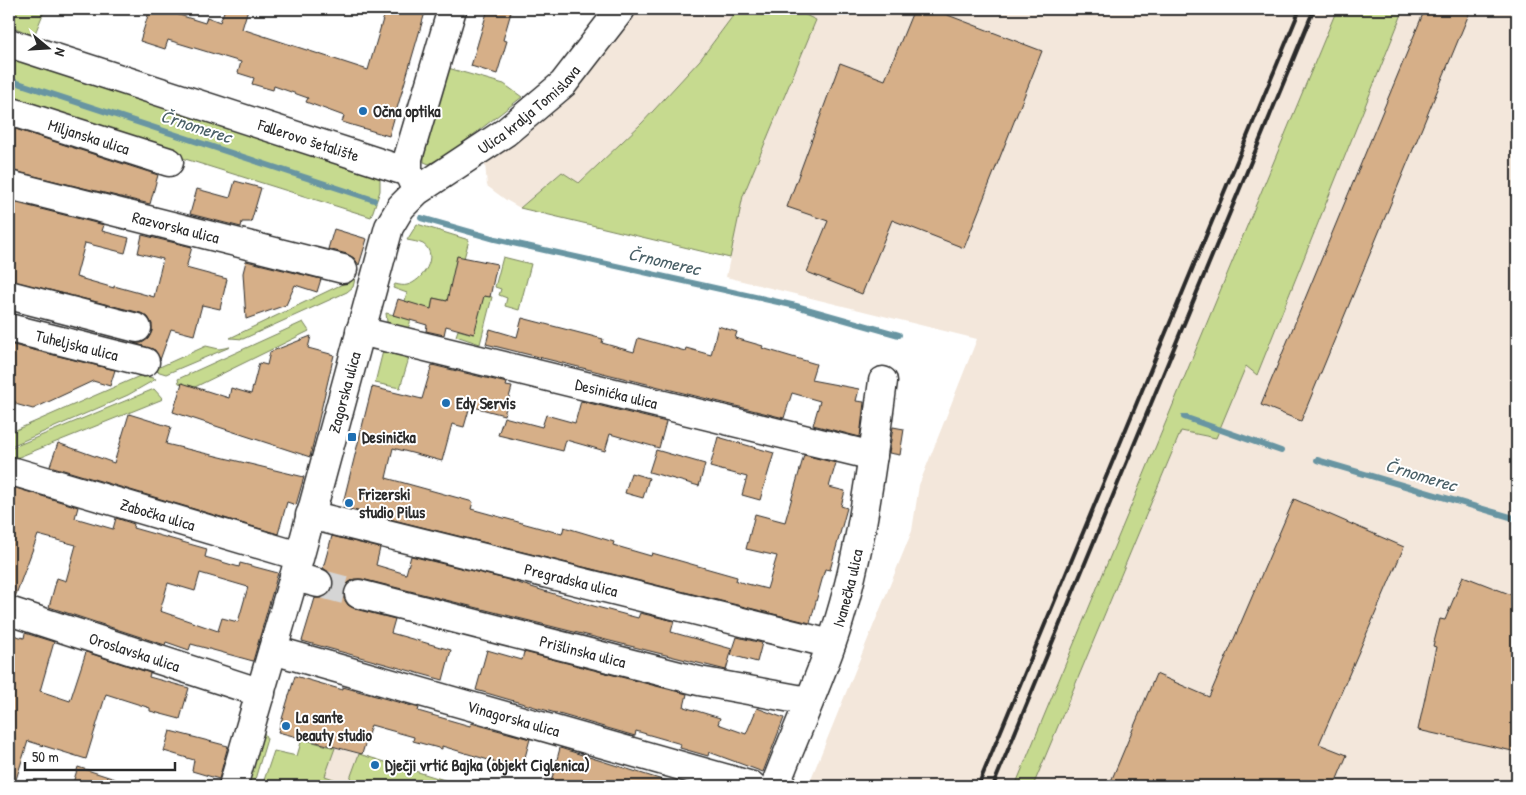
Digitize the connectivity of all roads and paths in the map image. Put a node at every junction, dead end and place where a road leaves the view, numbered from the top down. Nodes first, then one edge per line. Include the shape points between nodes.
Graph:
1 (452, 9) edge
2 (620, 9) edge
3 (9, 43) edge
4 (9, 112) edge
5 (169, 162) dead end
6 (413, 182) junction
7 (9, 185) edge
8 (343, 269) dead end
9 (9, 295) edge
10 (9, 328) edge
11 (138, 328) dead end
12 (360, 331) junction
13 (145, 362) dead end
14 (883, 381) dead end
15 (873, 456) junction
16 (15, 472) dead end
17 (310, 515) junction
18 (304, 572) junction
19 (359, 594) tunnel mouth
20 (9, 611) edge
21 (831, 644) junction
22 (274, 650) junction
23 (261, 693) junction
24 (808, 701) junction
25 (233, 786) edge
26 (752, 786) edge
27 (775, 786) edge

1 - 6 street via 408,158
2 - 6 street, Ulica kralja Tomislava via 563,84 506,132
3 - 6 street, Fallerovo šetalište
4 - 5 street, Miljanska ulica
6 - 12 street, Zagorska ulica via 389,227
7 - 8 street, Razvorska ulica
9 - 11 street
10 - 13 street, Tuheljska ulica
12 - 15 street, Desinićka ulica
12 - 17 street, Zagorska ulica
14 - 15 street, Ivanečka ulica
15 - 21 street, Ivanečka ulica via 861,532
16 - 18 street, Zabočka ulica
17 - 18 street, Zagorska ulica
17 - 21 street, Pregradska ulica
18 - 22 street, Zagorska ulica
19 - 24 street, Prišlinska ulica via 699,681
20 - 23 street, Oroslavska ulica
21 - 24 street, Ivanečka ulica
22 - 23 street, Zagorska ulica
22 - 26 street, Vinagorska ulica
23 - 25 street, Zagorska ulica
24 - 27 street, Ivanečka ulica

